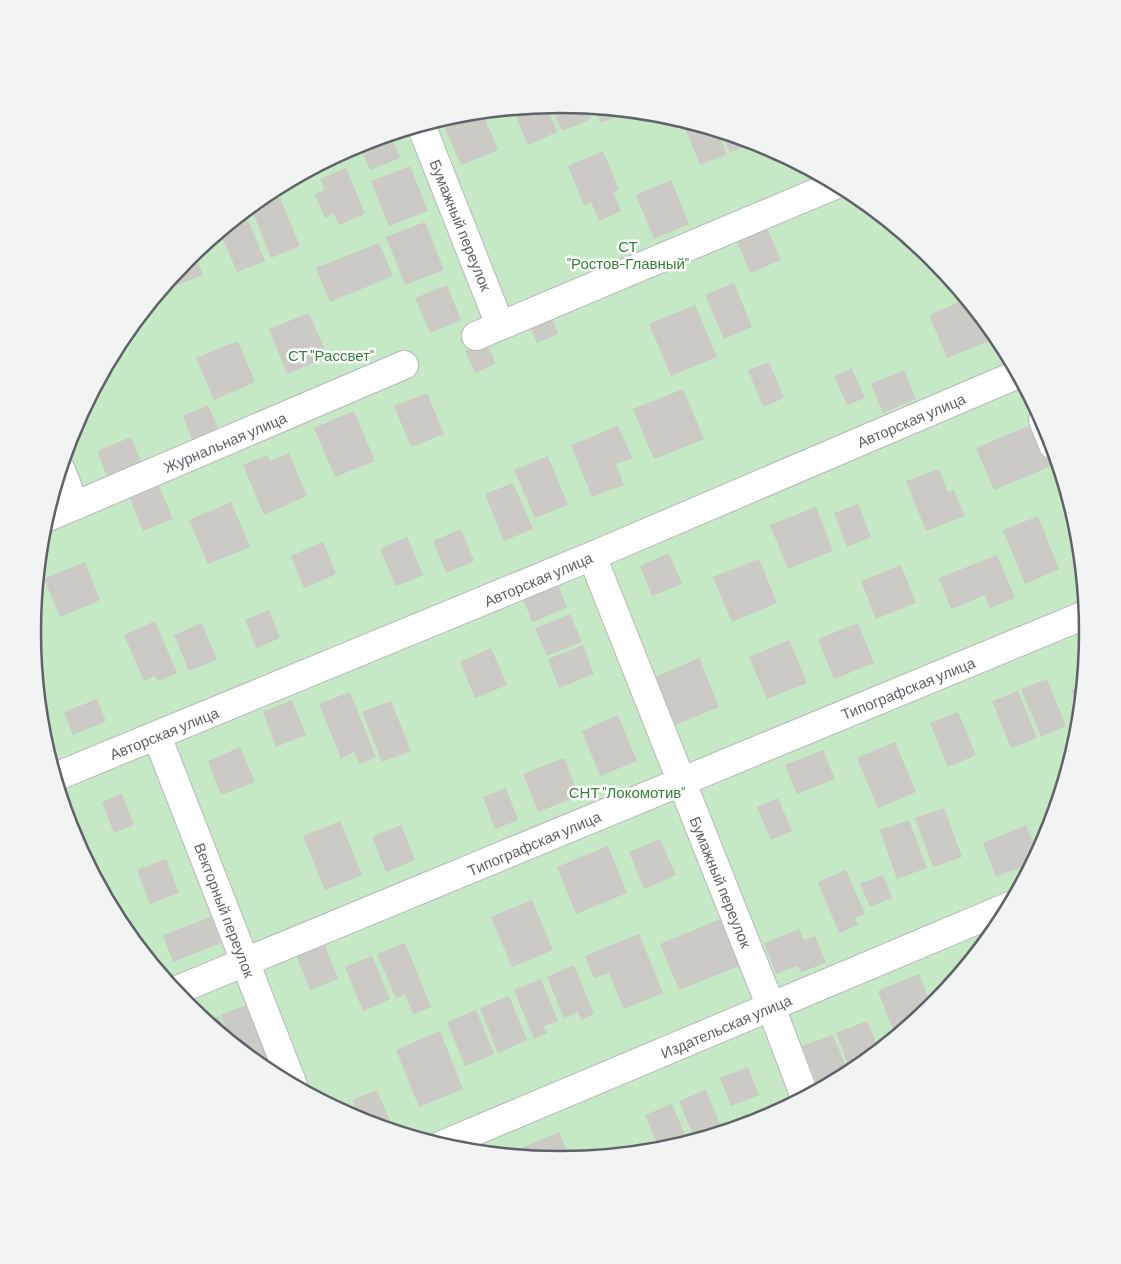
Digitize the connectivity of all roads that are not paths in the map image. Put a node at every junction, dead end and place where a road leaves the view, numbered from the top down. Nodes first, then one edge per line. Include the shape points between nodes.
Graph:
1 (423, 131) edge
2 (829, 187) edge
3 (404, 365) dead end
4 (1012, 376) edge
5 (65, 479) edge
6 (75, 506) junction
7 (55, 514) edge
8 (592, 556) junction
9 (1080, 617) edge
10 (157, 736) junction
11 (62, 775) edge
12 (681, 782) junction
13 (998, 911) edge
14 (246, 962) junction
15 (183, 988) edge
16 (771, 1007) junction
17 (289, 1075) edge
18 (803, 1091) edge
19 (454, 1140) edge

1 - 2 street, Бумажный переулок via 488,330
3 - 6 street, Журнальная улица
4 - 8 street, Авторская улица
5 - 6 street
6 - 7 street, Журнальная улица
8 - 10 street, Авторская улица
8 - 12 street, Бумажный переулок
9 - 12 street, Типографская улица
10 - 11 street, Авторская улица
10 - 14 street, Векторный переулок
12 - 14 street, Типографская улица
12 - 16 street, Бумажный переулок
13 - 16 street, Издательская улица
14 - 15 street, Типографская улица
14 - 17 street, Векторный переулок
16 - 18 street, Бумажный переулок
16 - 19 street, Издательская улица

